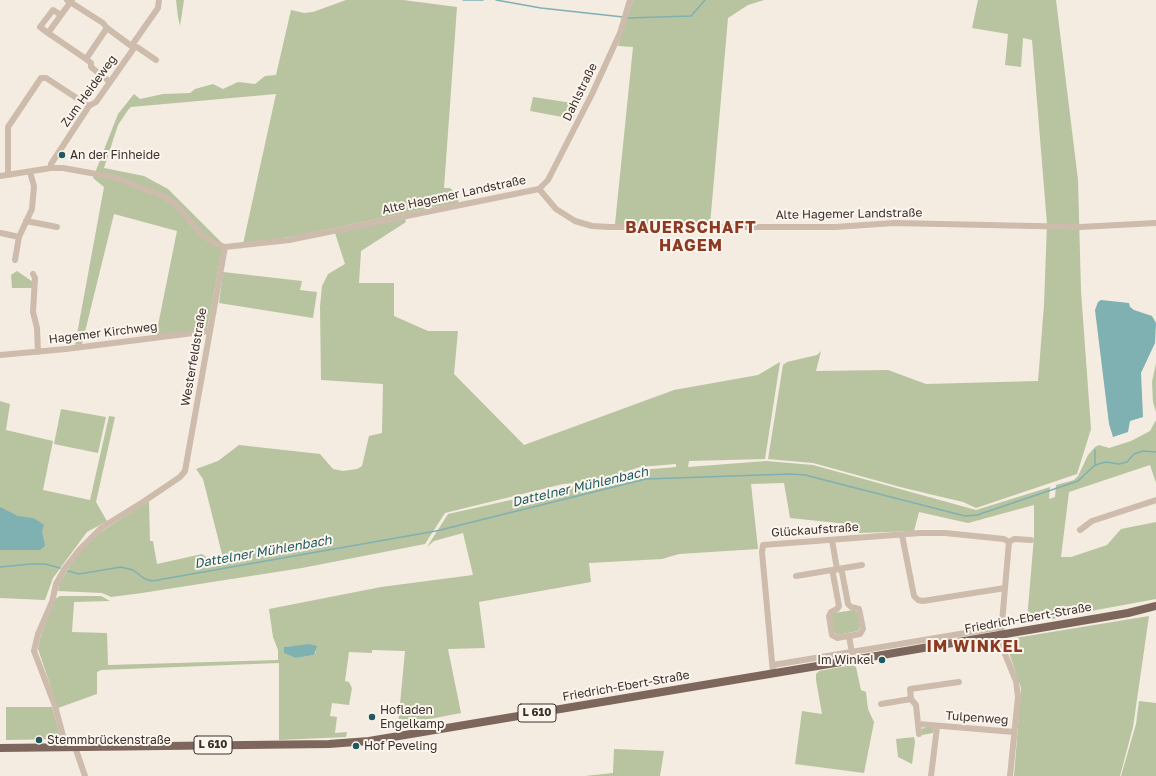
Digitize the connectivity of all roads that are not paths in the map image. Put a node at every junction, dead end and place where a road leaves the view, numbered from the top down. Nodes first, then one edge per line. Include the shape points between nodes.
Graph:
1 (159, 0) edge
2 (630, 0) edge
3 (70, 1) edge
4 (61, 15) junction
5 (107, 28) junction
6 (48, 33) junction
7 (133, 47) junction
8 (86, 59) junction
9 (156, 60) dead end
10 (110, 82) junction
11 (89, 106) junction
12 (51, 168) junction
13 (30, 172) junction
14 (8, 175) junction
15 (0, 176) edge
16 (540, 189) junction
17 (26, 221) junction
18 (1156, 222) edge
19 (57, 227) dead end
20 (1, 233) dead end
21 (20, 237) junction
22 (225, 247) junction
23 (15, 260) dead end
24 (33, 274) dead end
25 (209, 331) junction
26 (38, 352) junction
27 (0, 355) edge
28 (1156, 500) edge
29 (1080, 530) dead end
30 (902, 535) junction
31 (832, 540) junction
32 (1031, 540) dead end
33 (1009, 542) junction
34 (862, 565) dead end
35 (837, 569) junction
36 (796, 576) dead end
37 (1005, 588) junction
38 (1156, 606) edge
39 (1002, 631) junction
40 (849, 636) junction
41 (852, 653) junction
42 (773, 669) junction
43 (958, 682) dead end
44 (911, 699) junction
45 (881, 704) dead end
46 (918, 723) junction
47 (937, 727) junction
48 (1014, 732) junction
49 (919, 734) dead end
50 (65, 744) junction
51 (75, 747) junction
52 (0, 748) edge
53 (85, 776) edge
54 (933, 776) edge
55 (1010, 776) edge

1 - 7 street, Zum Heideweg via 158,8
2 - 16 street, Dahlstraße via 620,34 592,94 548,180
3 - 4 street
3 - 5 street
4 - 6 street
4 - 6 street via 53,10 40,27
5 - 7 street
5 - 8 street
6 - 8 street
7 - 9 street
7 - 10 street, Zum Heideweg
8 - 10 street via 91,67
10 - 11 street, Zum Heideweg via 96,102
11 - 12 street, Zum Heideweg via 51,164
11 - 14 street via 46,78 42,78 8,127
12 - 13 street
12 - 22 street via 113,177 161,195 176,205 203,236
13 - 14 street
13 - 17 street via 34,186 32,209
14 - 15 street
16 - 18 street, Alte Hagemer Landstraße via 556,208 575,221 592,226 610,227 835,227 894,224 1080,226
16 - 22 street, Alte Hagemer Landstraße via 289,240
17 - 19 street
17 - 21 street
20 - 21 street
21 - 23 street
22 - 25 street, Westerfeldstraße
24 - 26 street via 36,278 33,312
25 - 26 street, Hagemer Kirchweg
25 - 50 street, Westerfeldstraße via 185,471 180,477 101,528 72,558 56,584 52,602 38,634 34,651 55,706
26 - 27 street, Hagemer Kirchweg
28 - 29 street via 1092,522
30 - 31 street, Glückaufstraße
30 - 33 street, Glückaufstraße via 945,533 1004,539
30 - 37 street via 914,596 918,600
31 - 35 street
31 - 42 street, Glückaufstraße via 763,545
32 - 33 street, Glückaufstraße via 1014,539
33 - 37 street
34 - 35 street
35 - 36 street
35 - 40 street via 842,572 848,604 859,609 864,629 860,634
35 - 40 street via 833,574 838,606 829,614 832,635 837,638
37 - 39 street
38 - 39 main road, Friedrich-Ebert-Straße / L 610 via 1128,613
39 - 41 street, Friedrich-Ebert-Straße
39 - 42 main road, Friedrich-Ebert-Straße / L 610
39 - 48 street via 1004,654 1018,689
40 - 41 street
41 - 42 street, Friedrich-Ebert-Straße
42 - 51 main road, Friedrich-Ebert-Straße / L 610 via 369,741 329,744
43 - 44 street via 910,689
44 - 45 street
44 - 46 street via 916,705
46 - 47 street, Tulpenweg
46 - 49 street
47 - 48 street, Tulpenweg
47 - 54 street, Tulpenweg
48 - 55 street
50 - 51 main road, Friedrich-Ebert-Straße / L 610
50 - 52 main road, Friedrich-Ebert-Straße / L 610
51 - 53 street

